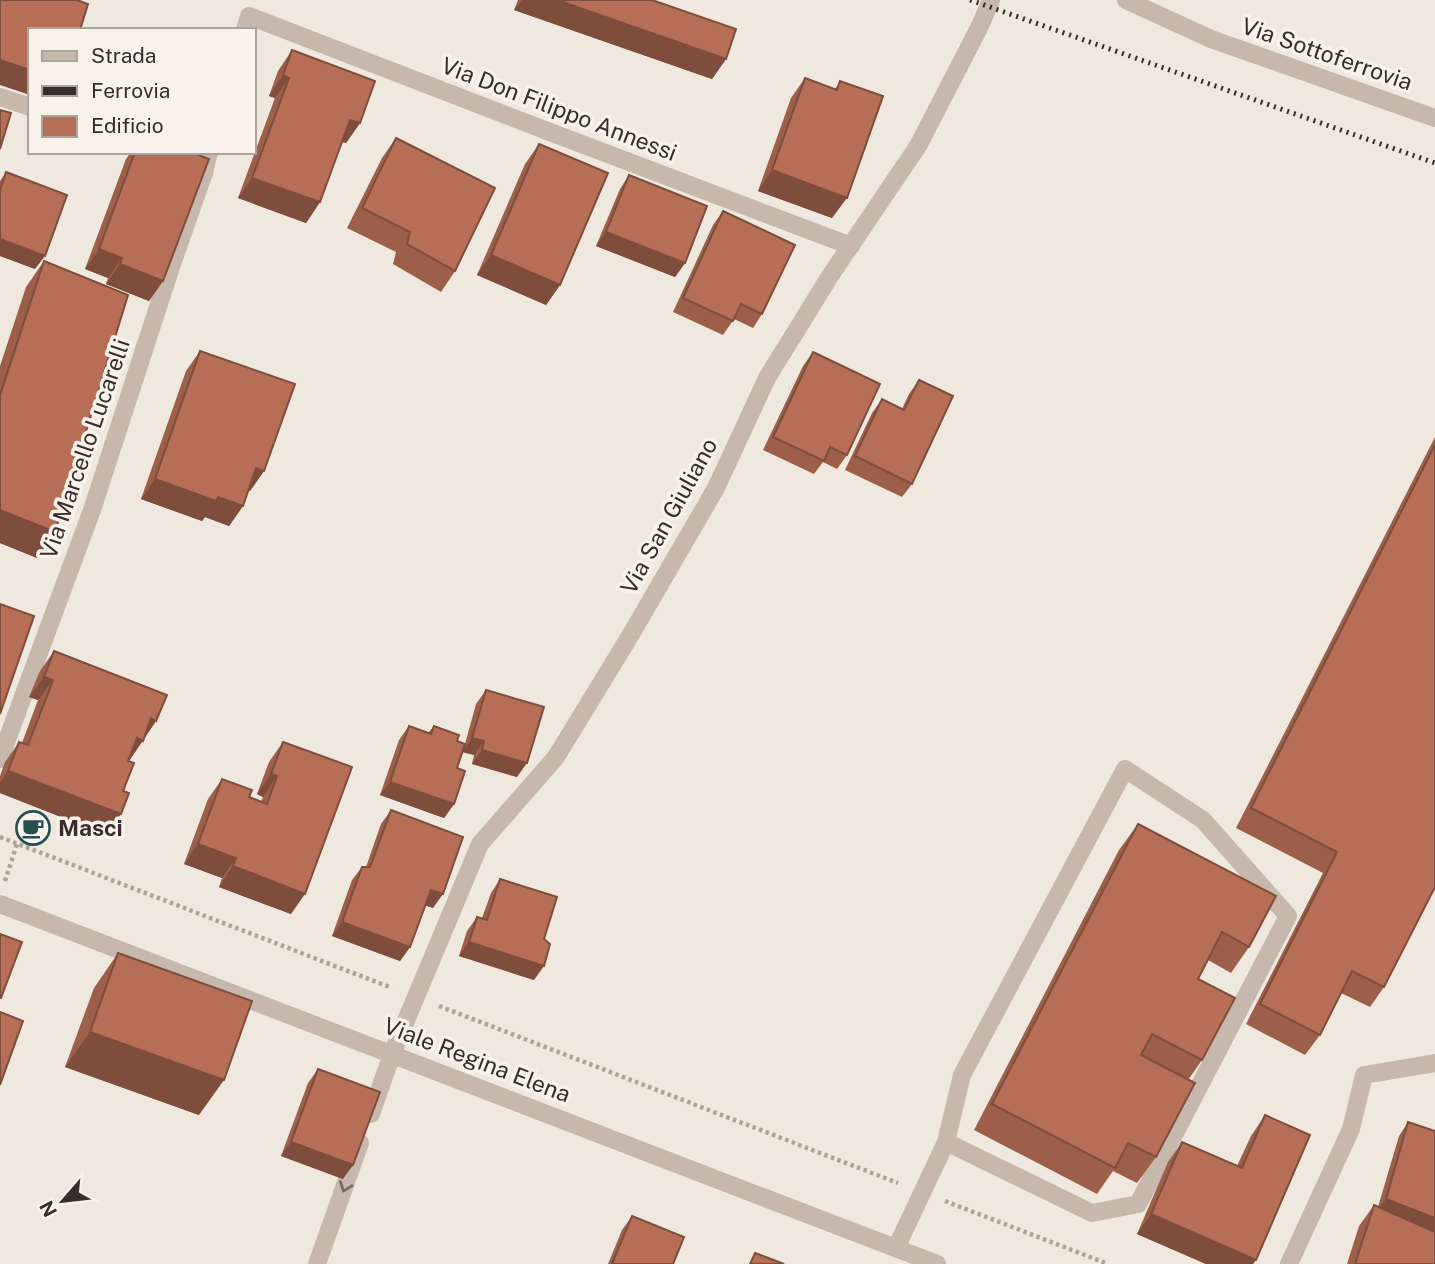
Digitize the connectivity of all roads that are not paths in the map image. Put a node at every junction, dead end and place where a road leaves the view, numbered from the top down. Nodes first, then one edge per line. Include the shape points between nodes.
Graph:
1 (991, 0) edge
2 (1126, 0) edge
3 (247, 23) edge
4 (0, 97) edge
5 (28, 106) edge
6 (1435, 118) edge
7 (161, 154) edge
8 (209, 154) edge
9 (204, 173) junction
10 (851, 246) junction
11 (0, 759) edge
12 (2, 895) edge
13 (392, 1054) junction
14 (1435, 1063) edge
15 (946, 1142) junction
16 (896, 1248) junction
17 (317, 1264) edge
18 (937, 1264) edge
19 (1289, 1264) edge

1 - 10 street, Via San Giuliano via 918,146
2 - 6 street, Via Sottoferrovia via 1211,39
3 - 10 street, Via Don Filippo Annessi
4 - 5 street
7 - 9 street
8 - 9 street, Via Marcello Lucarelli
9 - 11 street, Via Marcello Lucarelli via 92,510
10 - 13 street, Via San Giuliano via 767,378 716,488 556,757 480,844
12 - 13 street, Viale Regina Elena
13 - 16 street, Viale Regina Elena
13 -> 17 street, Via San Giuliano
14 - 19 street via 1364,1075 1351,1129
15 - 15 street via 1092,1213 1138,1204 1288,916 1203,820 1125,769 962,1075
15 - 16 street
16 - 18 street, Viale Regina Elena

